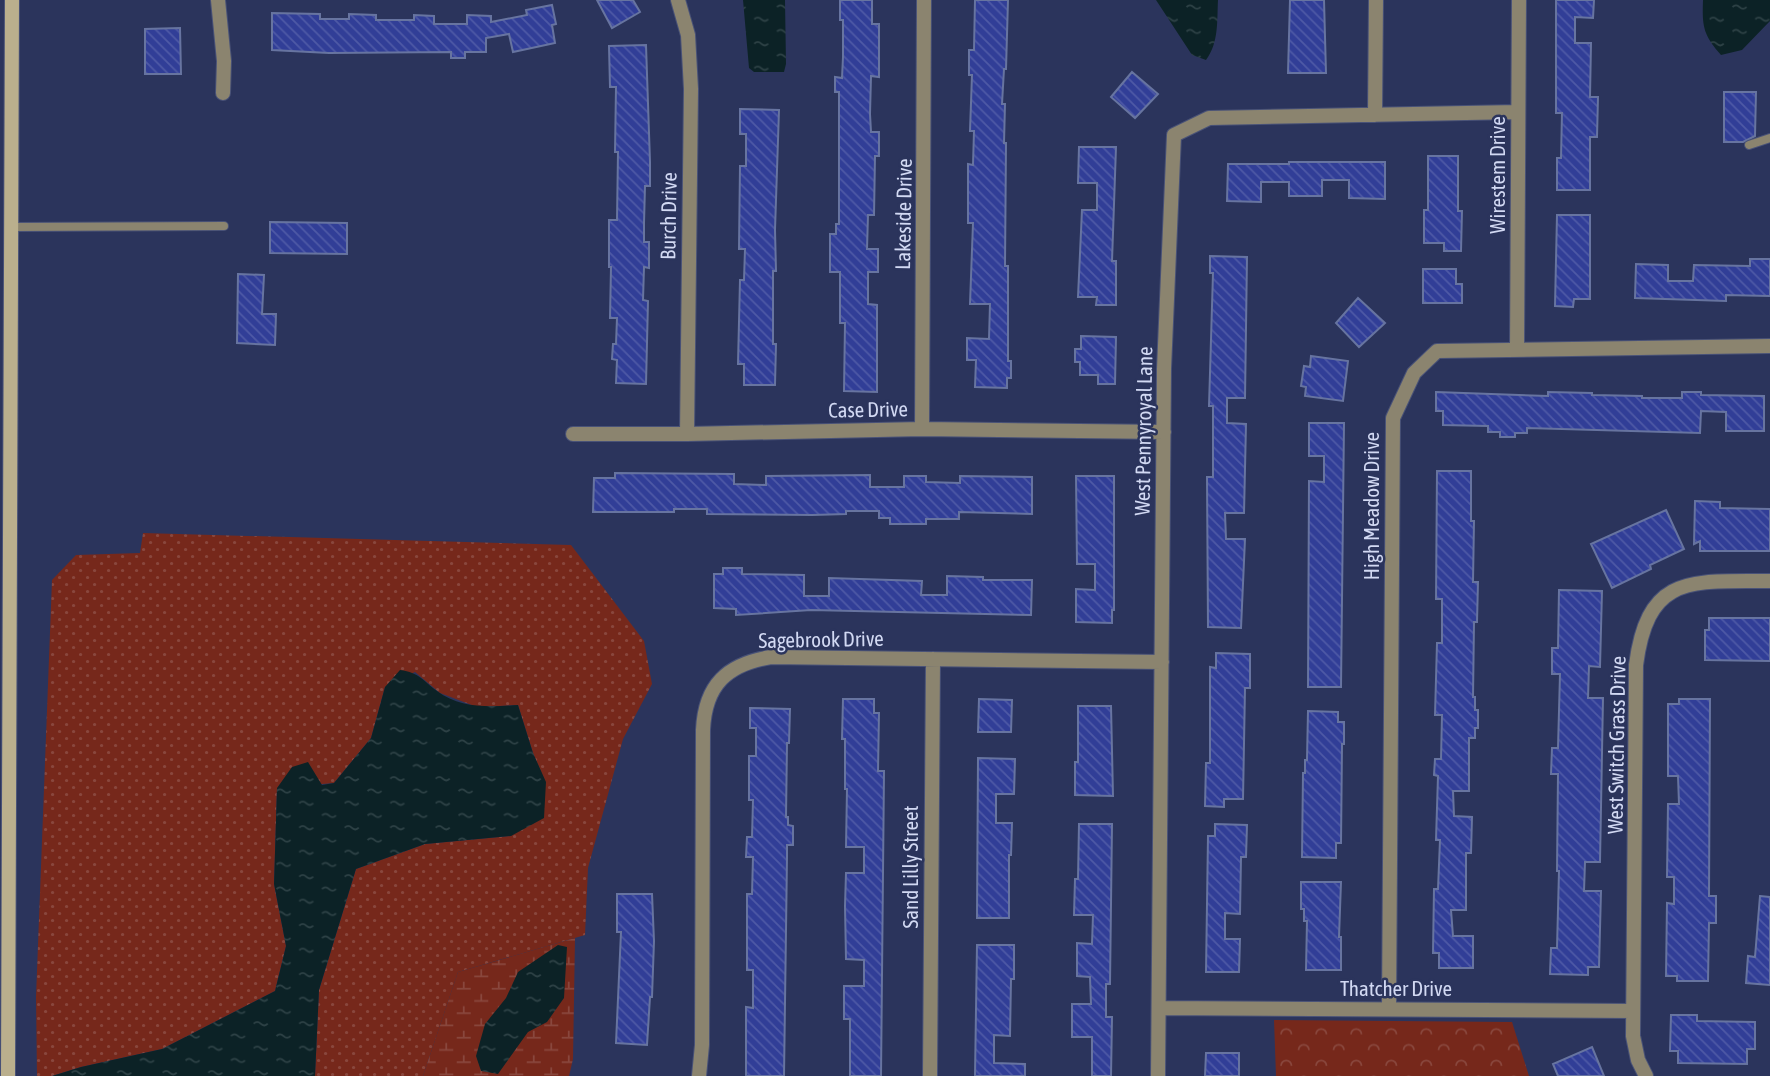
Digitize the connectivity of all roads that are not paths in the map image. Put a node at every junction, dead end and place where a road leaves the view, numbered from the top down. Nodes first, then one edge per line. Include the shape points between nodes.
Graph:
1 (12, 0) edge
2 (218, 0) edge
3 (678, 0) edge
4 (924, 0) edge
5 (1376, 0) edge
6 (1519, 0) edge
7 (223, 93) dead end
8 (1518, 112) junction
9 (1376, 115) junction
10 (1770, 138) edge
11 (1749, 145) dead end
12 (224, 226) dead end
13 (12, 227) junction
14 (1770, 346) edge
15 (1517, 350) junction
16 (922, 429) junction
17 (1164, 432) junction
18 (573, 434) dead end
19 (687, 434) junction
20 (1770, 581) edge
21 (933, 659) junction
22 (1162, 662) junction
23 (1159, 1008) junction
24 (1389, 1009) junction
25 (1633, 1011) junction
26 (8, 1076) edge
27 (699, 1076) edge
28 (930, 1076) edge
29 (1158, 1076) edge
30 (1646, 1076) edge

1 - 13 street
2 - 7 street
3 - 19 street, Burch Drive via 688,35 691,89
4 - 16 street, Lakeside Drive
5 - 9 street
6 - 8 street, Wirestem Drive
8 - 9 street, West Pennyroyal Lane
8 - 15 street, Wirestem Drive
9 - 17 street, West Pennyroyal Lane via 1209,118 1174,135
10 - 11 lane
12 - 13 lane
13 - 26 street
14 - 15 street, High Meadow Drive
15 - 24 street, High Meadow Drive via 1437,351 1414,373 1393,418
16 - 17 street, Case Drive
16 - 19 street, Case Drive
17 - 22 street, West Pennyroyal Lane
18 - 19 street, Case Drive
20 - 25 street, West Switch Grass Drive via 1693,583 1674,589 1647,616 1640,636
21 - 22 street, Sagebrook Drive
21 - 27 street, Sagebrook Drive via 771,657 736,666 711,692 703,730
21 - 28 street, Sand Lilly Street
22 - 23 street, West Pennyroyal Lane
23 - 24 street, Thatcher Drive
23 - 29 street, West Pennyroyal Lane
24 - 25 street, Thatcher Drive
25 - 30 street, West Switch Grass Drive via 1633,1037

